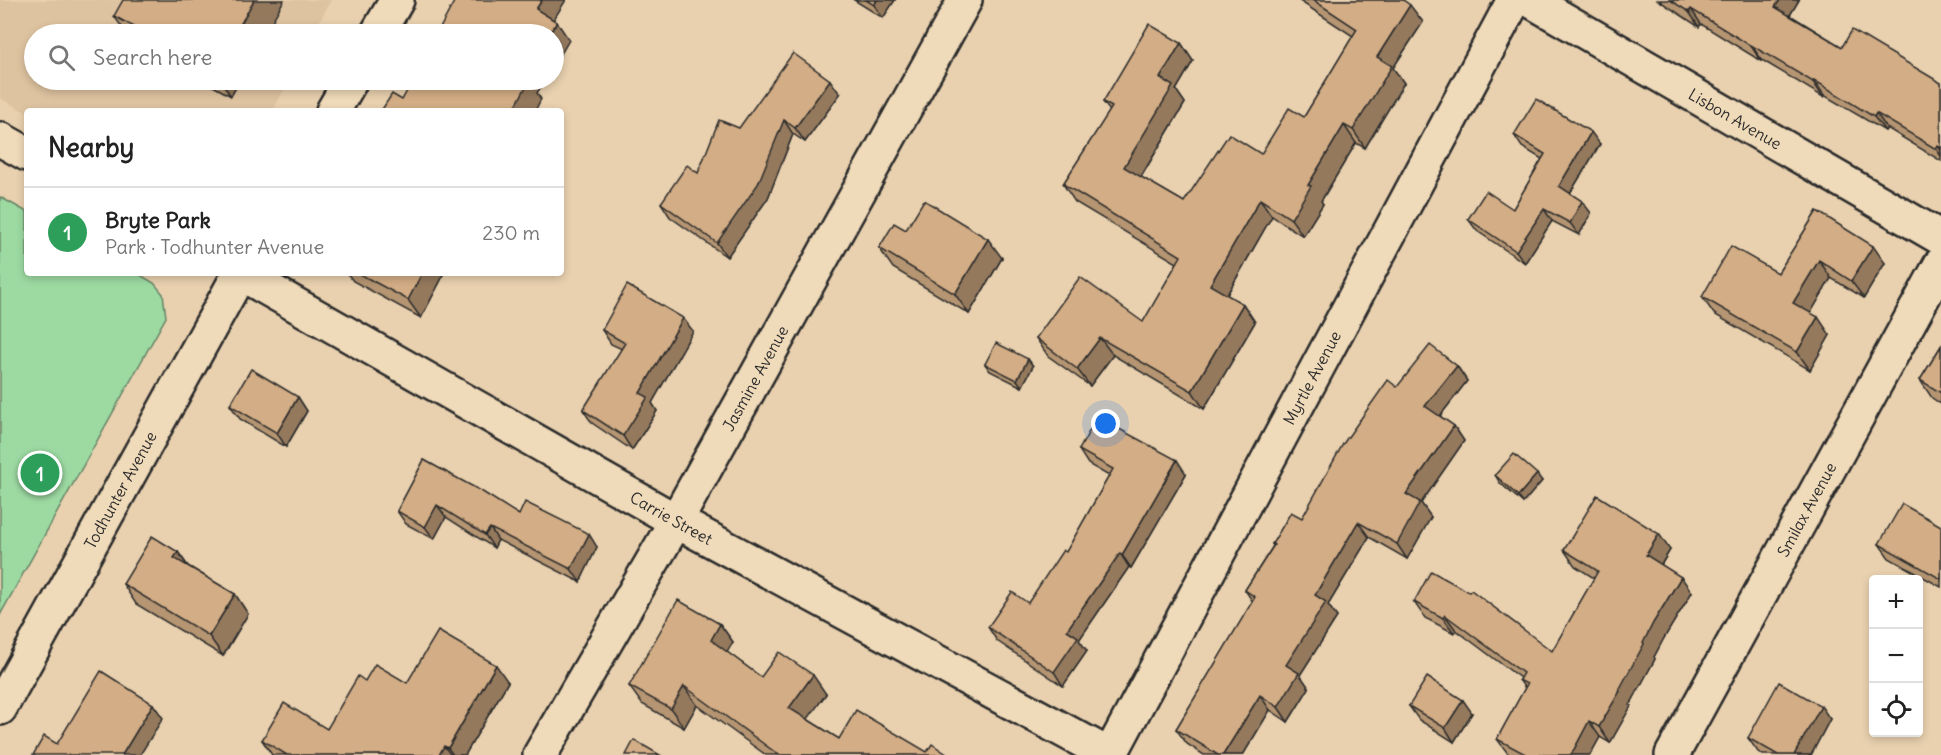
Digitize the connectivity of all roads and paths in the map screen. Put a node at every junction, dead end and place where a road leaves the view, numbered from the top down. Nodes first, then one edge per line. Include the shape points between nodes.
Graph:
1 (397, 0) edge
2 (965, 0) edge
3 (1514, 0) edge
4 (1530, 0) edge
5 (383, 24) edge
6 (345, 90) edge
7 (335, 108) edge
8 (0, 139) edge
9 (24, 152) edge
10 (1941, 238) edge
11 (1941, 264) edge
12 (238, 276) edge
13 (245, 276) edge
14 (675, 521) junction
15 (0, 708) edge
16 (540, 755) edge
17 (1110, 755) edge
18 (1672, 755) edge

1 - 5 street
2 - 14 street, Jasmine Avenue
3 - 17 street, Myrtle Avenue
4 - 10 street, Lisbon Avenue
6 - 7 street
8 - 9 street
11 - 18 street, Smilax Avenue
12 - 15 street, Todhunter Avenue
13 - 14 street, Carrie Street
14 - 16 street, Jasmine Avenue
14 - 17 street, Carrie Street

